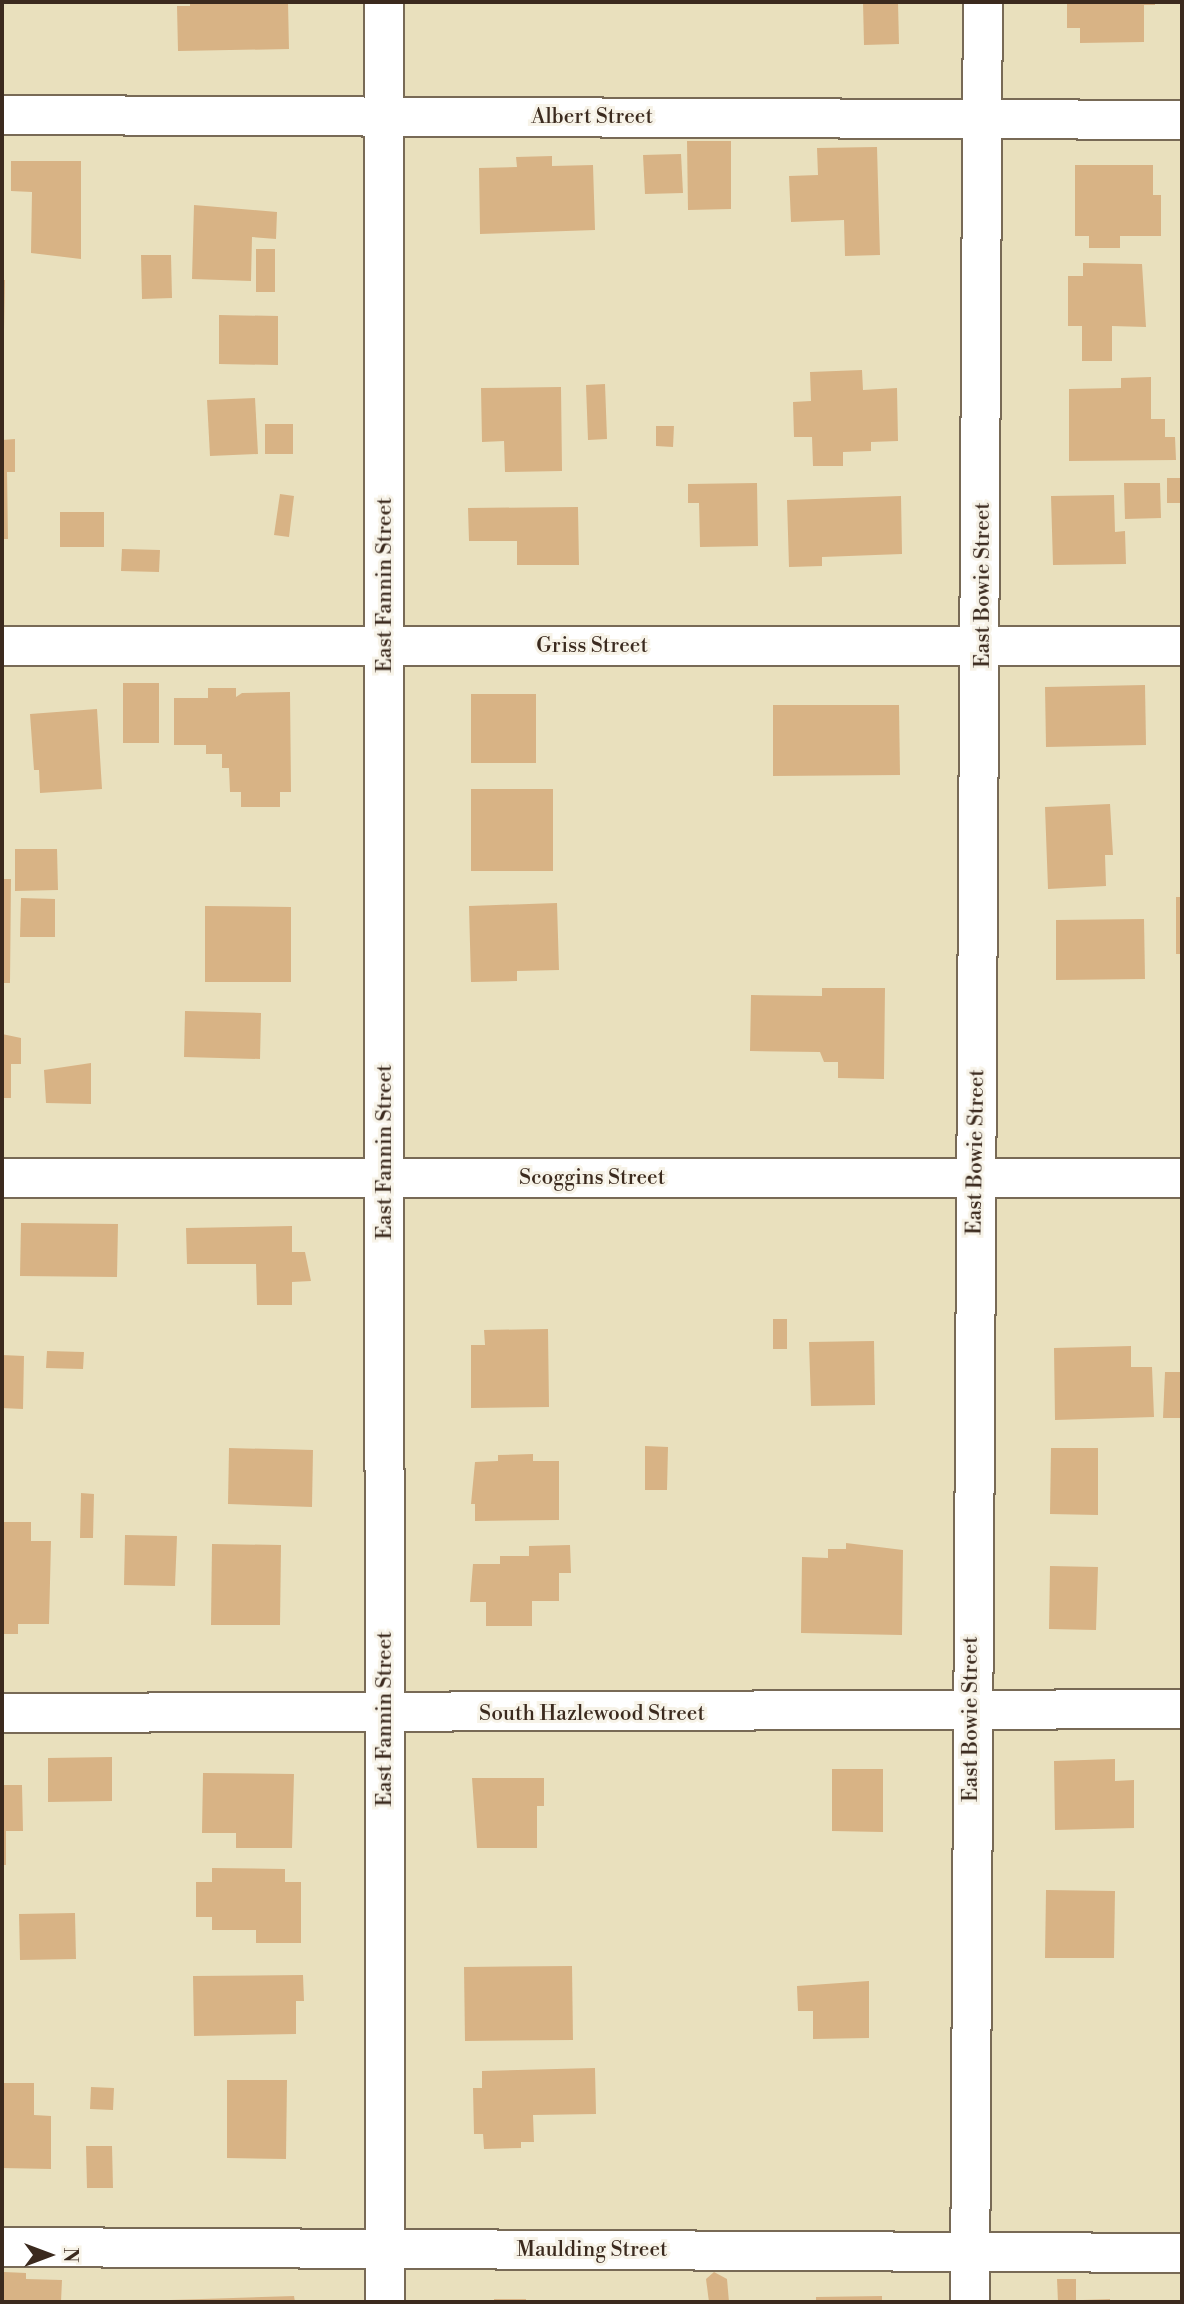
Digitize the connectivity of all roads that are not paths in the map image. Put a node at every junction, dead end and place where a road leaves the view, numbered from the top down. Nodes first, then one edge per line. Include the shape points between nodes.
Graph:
1 (384, 2) edge
2 (983, 2) edge
3 (2, 115) edge
4 (384, 117) junction
5 (984, 119) junction
6 (1182, 120) edge
7 (2, 646) edge
8 (385, 646) junction
9 (983, 646) junction
10 (1182, 646) edge
11 (2, 1178) edge
12 (385, 1178) junction
13 (975, 1178) junction
14 (1182, 1178) edge
15 (1182, 1709) edge
16 (2, 1713) edge
17 (970, 1713) junction
18 (385, 1715) junction
19 (2, 2247) edge
20 (386, 2249) junction
21 (970, 2252) junction
22 (1182, 2253) edge
23 (385, 2302) edge
24 (970, 2302) edge

1 - 4 street, East Fannin Street
2 - 5 street, East Bowie Street
3 - 4 street, Albert Street
4 - 5 street, Albert Street
4 - 8 street, East Fannin Street
5 - 6 street, Albert Street
5 - 9 street, East Bowie Street
7 - 8 street, Griss Street
8 - 9 street, Griss Street
8 - 12 street, East Fannin Street
9 - 10 street, Griss Street
9 - 13 street, East Bowie Street
11 - 12 street, Scoggins Street
12 - 13 street, Scoggins Street
12 - 18 street, East Fannin Street
13 - 14 street, Scoggins Street
13 - 17 street, East Bowie Street
15 - 17 street, South Hazlewood Street
16 - 18 street, South Hazlewood Street
17 - 18 street, South Hazlewood Street
17 - 21 street, East Bowie Street
18 - 20 street, East Fannin Street
19 - 20 street, Maulding Street
20 - 21 street, Maulding Street
20 - 23 street, East Fannin Street
21 - 22 street, Maulding Street
21 - 24 street, East Bowie Street

